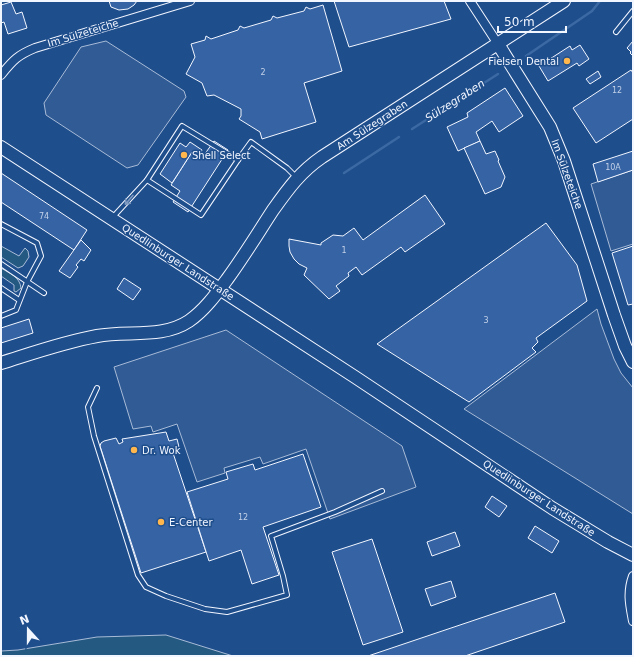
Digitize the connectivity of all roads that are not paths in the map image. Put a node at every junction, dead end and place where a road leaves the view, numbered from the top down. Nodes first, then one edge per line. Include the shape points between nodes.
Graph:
1 (190, 1) edge
2 (470, 1) edge
3 (564, 1) edge
4 (172, 4) edge
5 (633, 11) edge
6 (616, 32) dead end
7 (498, 44) junction
8 (1, 75) edge
9 (1, 147) edge
10 (238, 160) junction
11 (297, 178) junction
12 (147, 180) junction
13 (111, 219) junction
14 (1, 224) edge
15 (1, 264) edge
16 (27, 282) junction
17 (1, 288) edge
18 (220, 290) junction
19 (44, 293) dead end
20 (19, 300) junction
21 (1, 316) edge
22 (633, 362) edge
23 (1, 363) edge
24 (97, 388) dead end
25 (382, 491) dead end
26 (633, 556) edge
27 (633, 576) edge
28 (633, 621) edge

1 - 4 street, Im Sülzeteiche
2 - 7 street, Im Sülzeteiche
3 - 7 street, Am Sülzegraben
4 - 8 street, Im Sülzeteiche via 35,48 17,57
5 - 6 lane
7 - 11 street, Am Sülzegraben via 318,160
7 - 22 street, Im Sülzeteiche via 553,134 616,321
9 - 13 street, Quedlinburger Landstraße
10 - 11 lane via 251,142
10 - 12 lane via 182,126
10 - 12 lane via 201,215
11 - 18 street, Am Sülzegraben
12 -> 13 lane
13 - 18 street, Quedlinburger Landstraße
14 - 16 lane via 37,243 41,256
15 - 16 lane
16 - 19 lane
16 - 20 lane
17 - 20 lane
18 - 23 street, Am Sülzegraben via 195,317 172,329 84,338
18 - 26 street, Quedlinburger Landstraße via 558,512
20 - 21 lane via 16,310
24 - 25 lane via 88,407 94,436 138,575 146,587 166,596 205,609 227,612 287,595 271,536
27 - 28 street via 629,601

